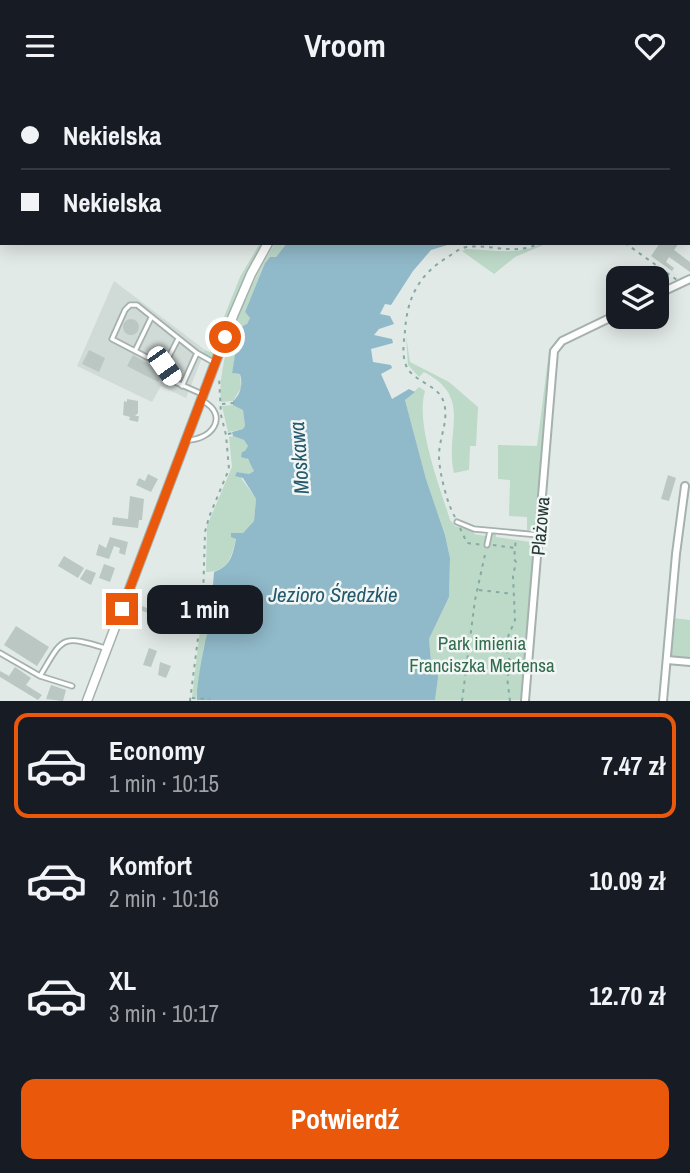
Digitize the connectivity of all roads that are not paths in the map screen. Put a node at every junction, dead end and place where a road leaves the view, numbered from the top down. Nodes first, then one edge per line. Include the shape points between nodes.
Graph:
1 (267, 245) edge
2 (690, 279) edge
3 (669, 289) edge
4 (151, 317) junction
5 (606, 320) edge
6 (178, 339) junction
7 (135, 351) junction
8 (197, 353) junction
9 (215, 363) junction
10 (164, 366) junction
11 (182, 386) junction
12 (202, 397) junction
13 (186, 440) junction
14 (685, 486) dead end
15 (457, 522) road end
16 (490, 531) junction
17 (539, 535) junction
18 (487, 545) road end
19 (107, 648) junction
20 (0, 653) edge
21 (667, 660) junction
22 (690, 662) edge
23 (40, 676) junction
24 (72, 686) dead end
25 (88, 701) edge
26 (525, 701) edge
27 (663, 701) edge

1 - 9 street via 250,274
2 - 3 street
4 - 6 lane
4 - 7 lane
4 - 7 lane via 136,306 125,310 112,339
5 - 17 street, Plażowa via 562,341 554,351
6 - 8 lane
6 - 10 lane
7 - 10 lane
8 - 9 lane
8 - 11 lane
9 - 12 street
10 - 11 lane
11 - 12 lane
12 - 13 street
12 - 13 lane via 217,419 215,427 199,439
13 - 19 street
14 - 21 street
15 - 16 lane
16 - 17 lane
16 - 18 lane
17 - 26 street, Plażowa
19 - 23 lane via 75,639 64,641
19 - 25 street
20 - 23 lane
21 - 22 street
21 - 27 street
23 - 24 lane

